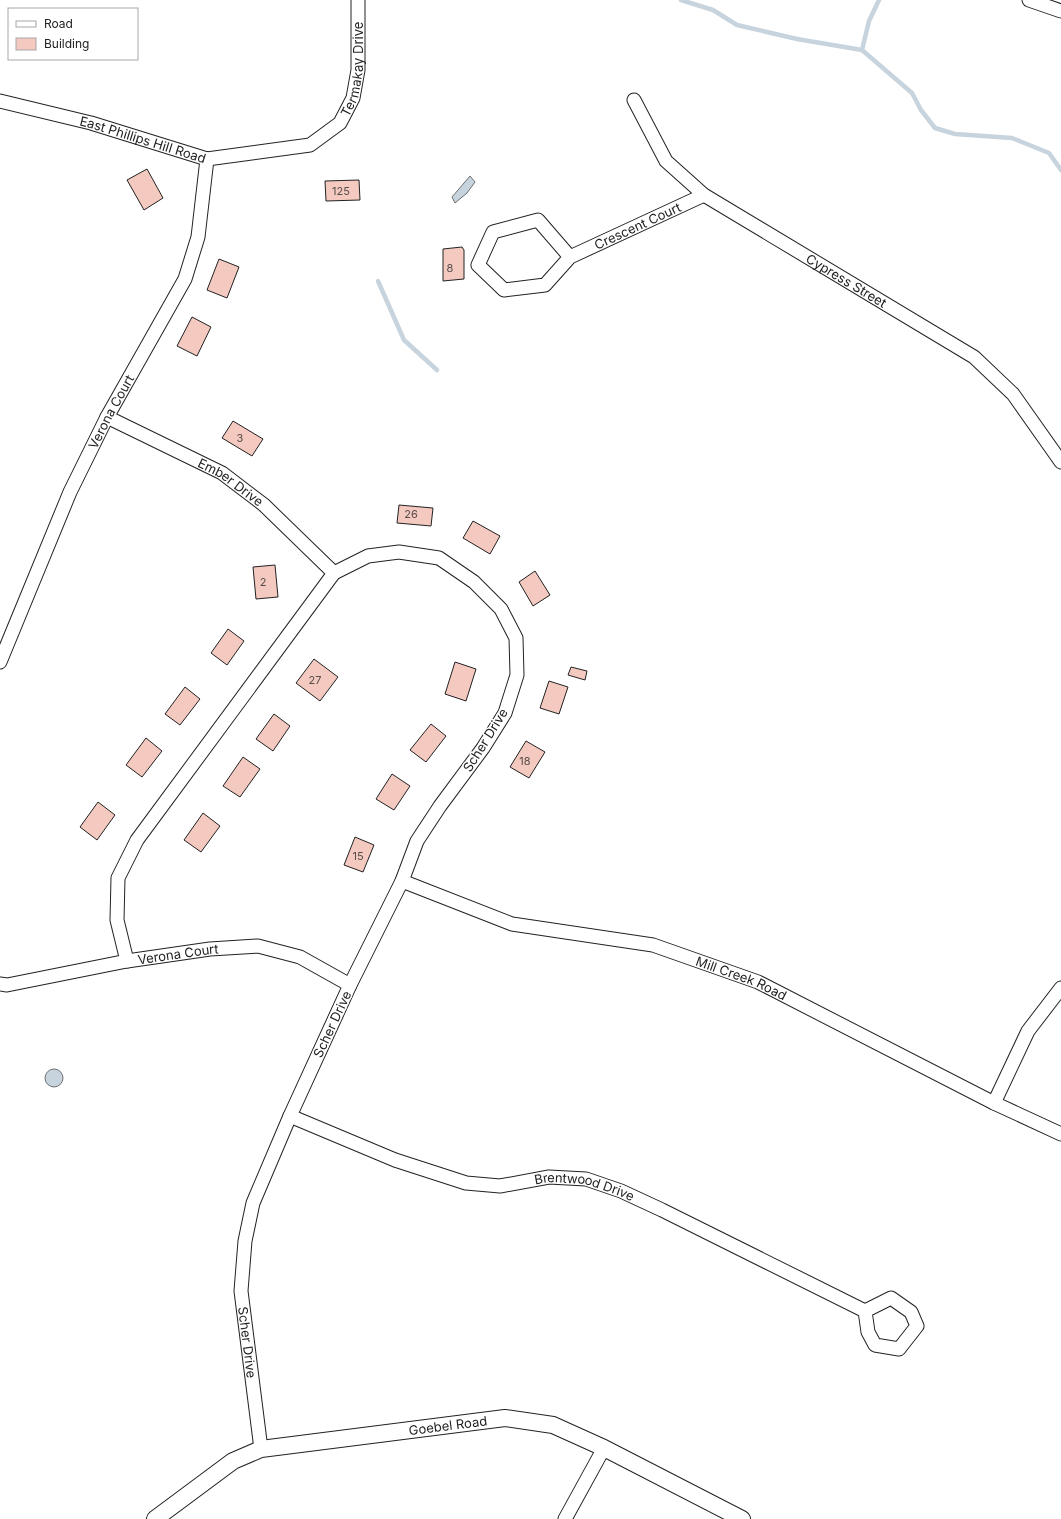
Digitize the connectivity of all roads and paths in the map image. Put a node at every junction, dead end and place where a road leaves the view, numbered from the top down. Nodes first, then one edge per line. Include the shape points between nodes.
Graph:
1 (358, 0) edge
2 (1029, 0) edge
3 (1061, 11) edge
4 (634, 100) dead end
5 (0, 101) edge
6 (310, 145) joint
7 (206, 159) junction
8 (704, 195) junction
9 (570, 257) junction
10 (108, 417) junction
11 (1061, 462) edge
12 (334, 573) junction
13 (0, 662) edge
14 (402, 881) junction
15 (127, 961) junction
16 (0, 984) edge
17 (350, 985) junction
18 (1061, 988) edge
19 (994, 1103) junction
20 (290, 1116) junction
21 (1061, 1134) edge
22 (865, 1311) dead end
23 (604, 1448) junction
24 (260, 1449) junction
25 (155, 1519) edge
26 (566, 1519) edge
27 (742, 1519) edge

1 - 6 street, Termakay Drive via 358,70 353,98 340,123
2 - 3 street
4 - 8 street, Cypress Street via 666,161
5 - 7 street, East Phillips Hill Road via 91,123
6 - 7 street, East Phillips Hill Road
7 - 10 street, Verona Court via 198,237 185,279
8 - 9 street, Crescent Court
8 - 11 street, Cypress Street via 974,357 1013,394
9 - 9 street, Crescent Court via 545,286 504,290 478,265 493,232 538,220
10 - 12 street, Ember Drive via 222,473 264,505
10 - 13 street, Verona Court via 70,492
12 - 14 street, Scher Drive via 368,556 399,552 438,558 474,582 501,609 516,638 517,675 505,712 483,748 417,841
12 - 15 street, Scher Drive via 137,840 118,878 117,920
14 - 17 street, Scher Drive
14 - 19 street, Mill Creek Road via 512,924 653,946 758,982
15 - 16 street, Verona Court via 7,985
15 - 17 street, Verona Court via 210,949 258,946 300,957
17 - 20 street, Scher Drive
18 - 19 street via 1028,1031
19 - 21 street, Mill Creek Road
20 - 22 street, Brentwood Drive via 395,1160 466,1183 500,1186 549,1177 586,1179 621,1191 662,1210
20 - 24 street, Scher Drive via 253,1203 245,1241 241,1291
23 - 24 street, Goebel Road via 553,1425 505,1418
23 - 26 street
23 - 27 street, Goebel Road
24 - 25 street, Goebel Road via 233,1461

